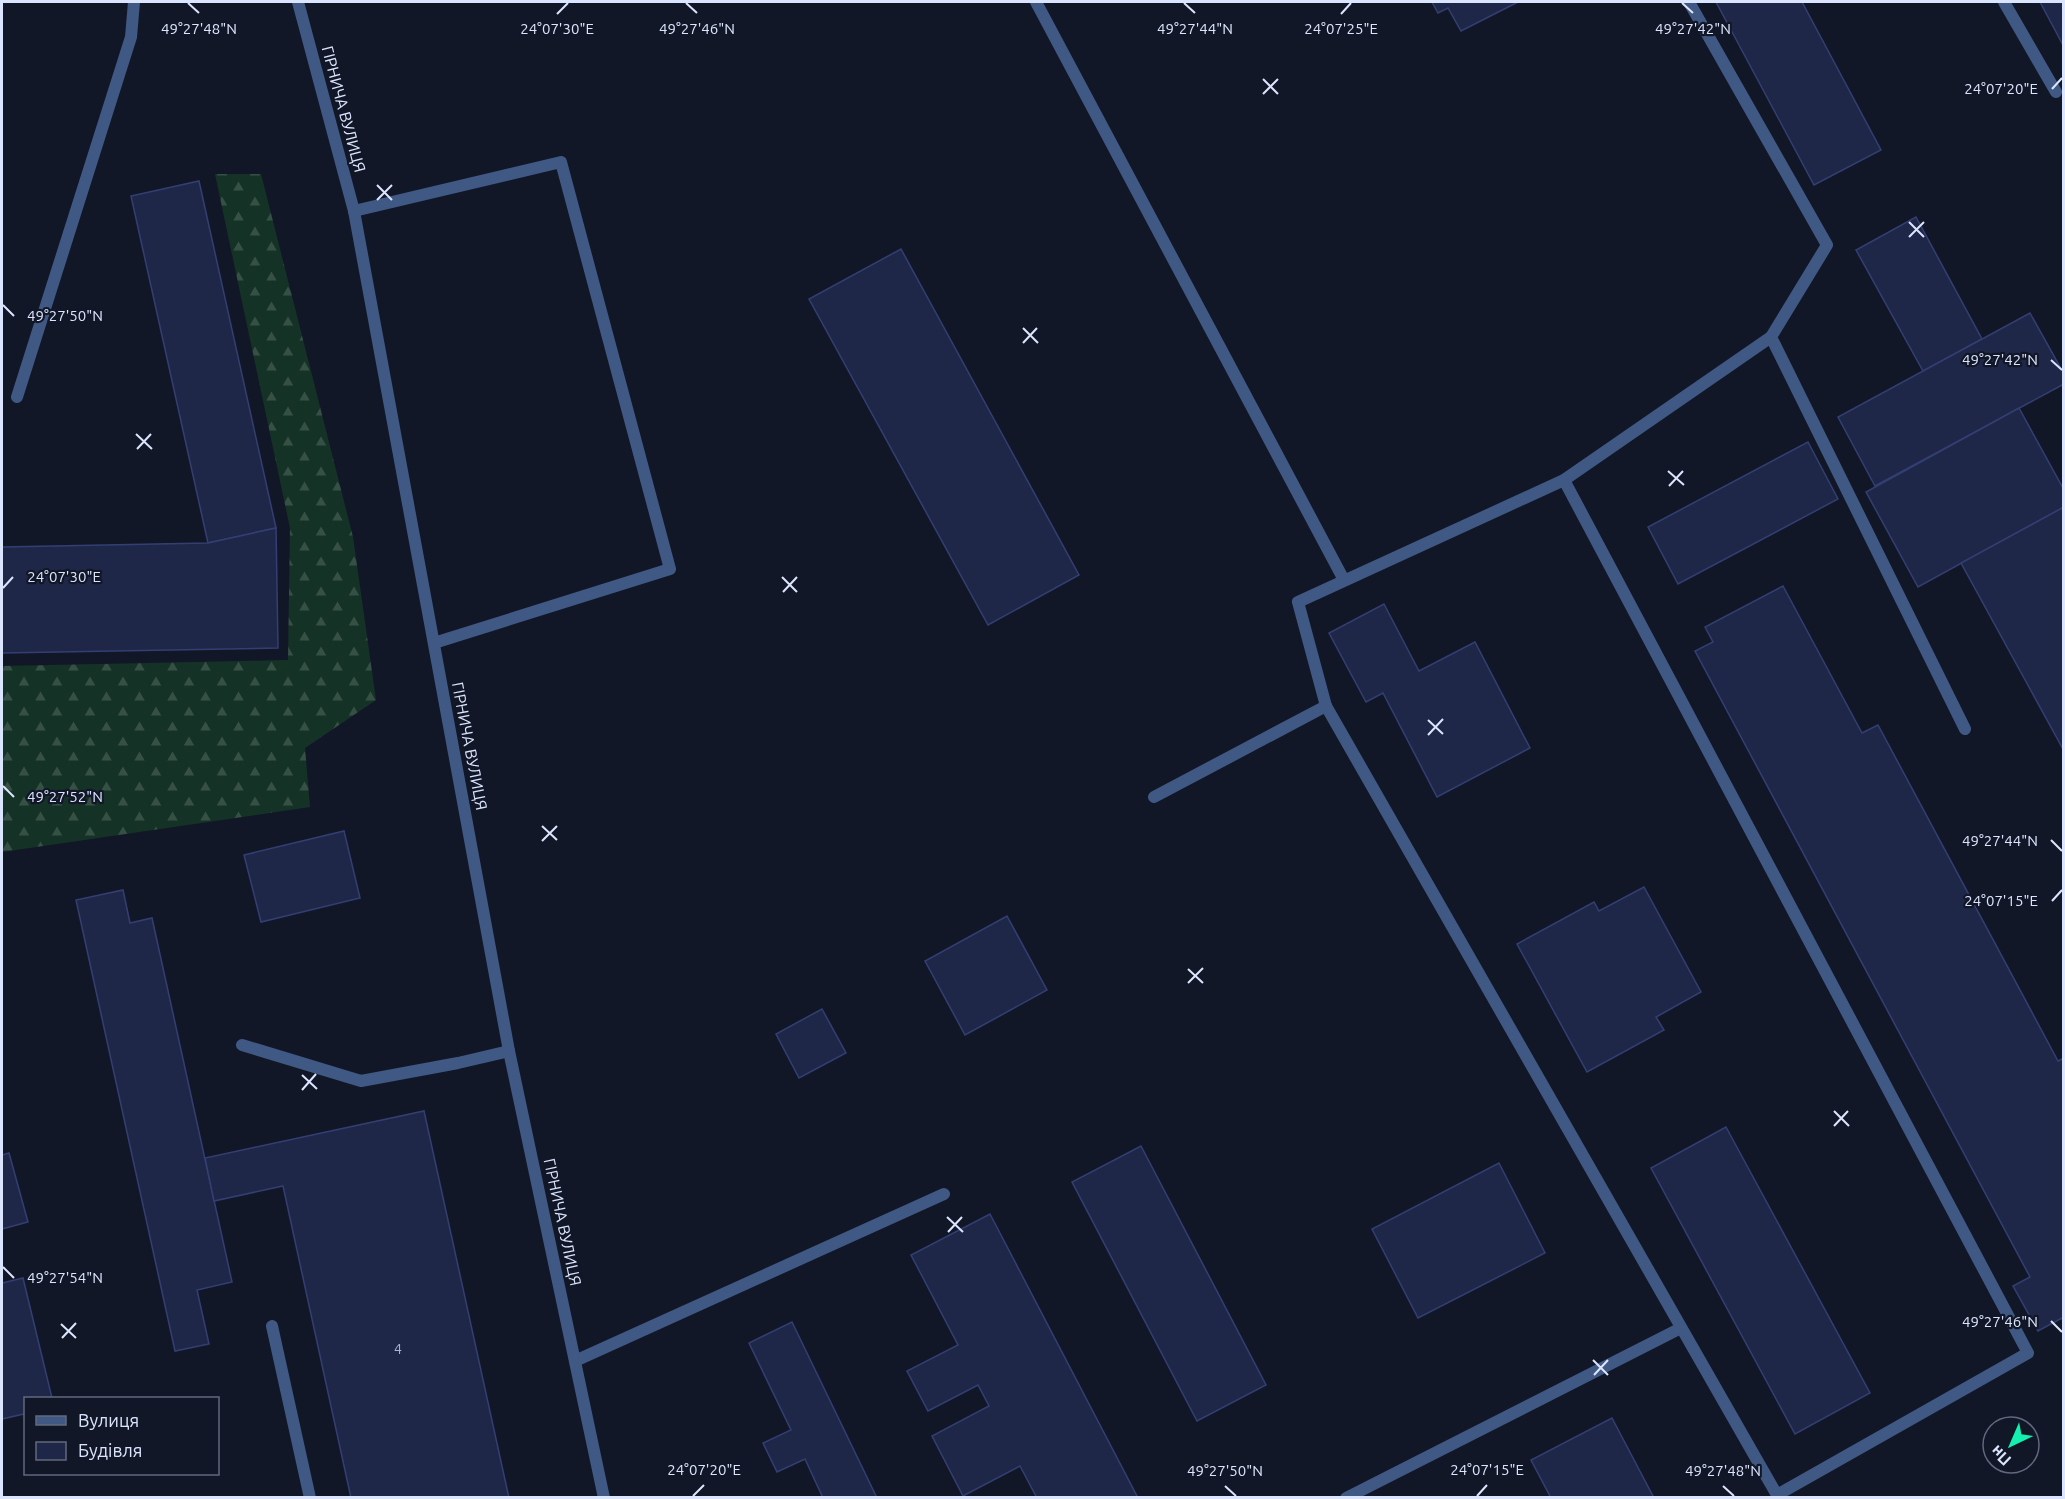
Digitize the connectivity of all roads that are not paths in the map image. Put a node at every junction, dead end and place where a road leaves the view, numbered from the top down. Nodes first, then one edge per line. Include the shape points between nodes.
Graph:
1 (134, 2) edge
2 (298, 2) edge
3 (1036, 2) edge
4 (1689, 2) edge
5 (2004, 2) edge
6 (2056, 92) dead end
7 (354, 211) junction
8 (1771, 337) junction
9 (17, 397) dead end
10 (1564, 480) junction
11 (1344, 580) junction
12 (434, 644) junction
13 (1326, 705) junction
14 (1965, 729) dead end
15 (1154, 796) dead end
16 (242, 1045) dead end
17 (509, 1051) junction
18 (944, 1194) dead end
19 (272, 1326) dead end
20 (1681, 1328) junction
21 (575, 1361) junction
22 (310, 1497) edge
23 (604, 1497) edge
24 (1346, 1497) edge

1 - 9 street via 131,37
2 - 7 street, ГІРНИЧА ВУЛИЦЯ
3 - 11 street
4 - 8 street via 1827,245
5 - 6 street
7 - 12 street, ГІРНИЧА ВУЛИЦЯ
7 - 12 street via 561,162 670,570
8 - 10 street
8 - 14 street
10 - 11 street
10 - 20 street via 2028,1353 1777,1495
11 - 13 street via 1298,602
12 - 17 street, ГІРНИЧА ВУЛИЦЯ
13 - 15 street
13 - 20 street
16 - 17 street via 361,1081
17 - 21 street, ГІРНИЧА ВУЛИЦЯ
18 - 21 street
19 - 22 street
20 - 24 street
21 - 23 street, ГІРНИЧА ВУЛИЦЯ

